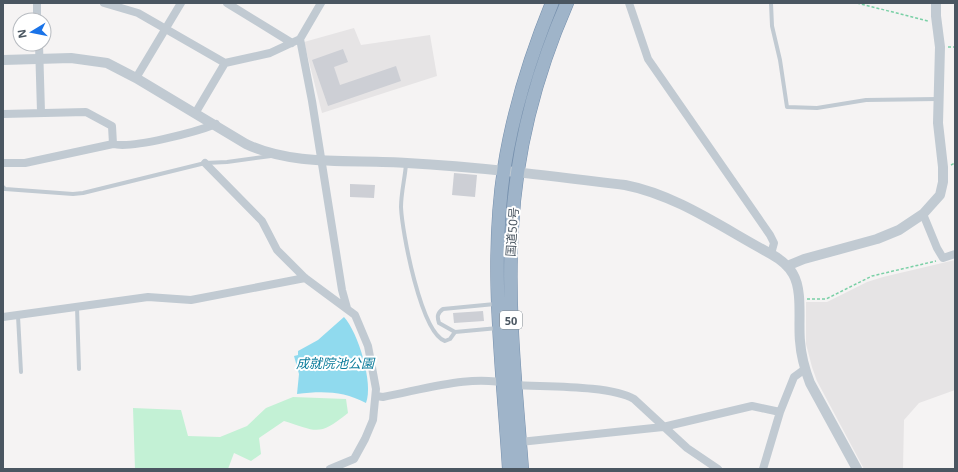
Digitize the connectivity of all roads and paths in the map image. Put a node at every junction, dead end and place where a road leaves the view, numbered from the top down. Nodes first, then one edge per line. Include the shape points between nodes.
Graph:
1 (104, 3) edge
2 (180, 3) edge
3 (227, 3) edge
4 (321, 3) edge
5 (552, 3) edge
6 (567, 3) edge
7 (629, 3) edge
8 (771, 3) edge
9 (857, 3) edge
10 (936, 3) edge
11 (937, 23) junction
12 (166, 27) junction
13 (300, 39) junction
14 (292, 43) junction
15 (39, 52) edge
16 (39, 59) junction
17 (3, 60) edge
18 (225, 63) junction
19 (136, 78) junction
20 (937, 99) junction
21 (41, 112) junction
22 (196, 112) junction
23 (3, 114) edge
24 (216, 124) junction
25 (114, 144) junction
26 (273, 155) junction
27 (321, 160) junction
28 (3, 163) edge
29 (205, 163) junction
30 (406, 163) junction
31 (504, 170) junction
32 (517, 171) junction
33 (3, 186) edge
34 (923, 214) junction
35 (771, 254) junction
36 (955, 254) edge
37 (943, 258) junction
38 (787, 266) junction
39 (305, 278) junction
40 (798, 299) junction
41 (499, 304) junction
42 (77, 307) junction
43 (347, 308) junction
44 (18, 316) junction
45 (3, 317) edge
46 (500, 328) junction
47 (455, 332) junction
48 (79, 369) dead end
49 (805, 369) junction
50 (21, 372) dead end
51 (509, 384) junction
52 (376, 396) junction
53 (780, 412) junction
54 (664, 427) junction
55 (520, 442) junction
56 (330, 469) edge
57 (509, 469) edge
58 (522, 469) edge
59 (718, 469) edge
60 (763, 469) edge
61 (857, 469) edge

1 - 12 street via 138,13
2 - 12 street
3 - 14 street
4 - 13 street
5 - 31 highway, 国道50号 / 50 via 527,70
6 - 32 highway, 国道50号 / 50 via 540,74
7 - 35 street via 648,58 770,235 774,242
8 - 20 lane via 772,26 787,106 817,108 866,100
9 - 11 path
10 - 11 street
11 - 20 street via 940,47
12 - 18 street
12 - 19 street
13 - 14 street
13 - 27 street
14 - 18 street via 270,53
15 - 16 street
16 - 17 street
16 - 19 street via 95,60
16 - 21 street
18 - 22 street
19 - 22 street
20 - 34 street via 943,182 940,194
21 - 23 street
21 - 25 street via 86,112 112,126
22 - 24 street
24 - 25 street via 196,132 126,146
24 - 26 street via 246,144
25 - 28 street via 25,163
26 - 27 street
26 - 29 lane
27 - 30 street
27 - 43 street
29 - 33 lane via 83,193 5,189
29 - 39 street via 262,221 277,250
30 - 31 street
30 - 47 lane via 401,206 411,269 422,304 438,338 450,340
31 - 32 street
31 - 41 highway, 国道50号 / 50 via 499,242
32 - 35 street via 642,188 669,199
32 - 51 highway, 国道50号 / 50 via 510,269
34 - 37 street
34 - 38 street via 890,234
35 - 38 street
36 - 37 street
37 - 40 path via 872,276 826,299
38 - 40 street via 797,284
39 - 42 street via 191,300 148,297
39 - 43 street
40 - 49 street via 800,341
41 - 46 highway, 国道50号 / 50
41 - 47 lane via 443,309 438,315 439,323
42 - 44 street
42 - 48 lane
43 - 52 street via 355,315 371,355
44 - 45 street
44 - 50 lane
46 - 47 lane
46 - 51 highway, 国道50号 / 50
49 - 53 street via 794,377
49 - 61 street via 810,383
51 - 52 street via 457,382 390,396
51 - 54 street via 610,390 626,394
51 - 55 highway, 国道50号 / 50
51 - 57 highway, 国道50号 / 50
52 - 56 street via 372,420 365,440 354,459
53 - 54 street via 752,406
53 - 60 street
54 - 55 street
54 - 59 street via 687,448
55 - 58 highway, 国道50号 / 50

